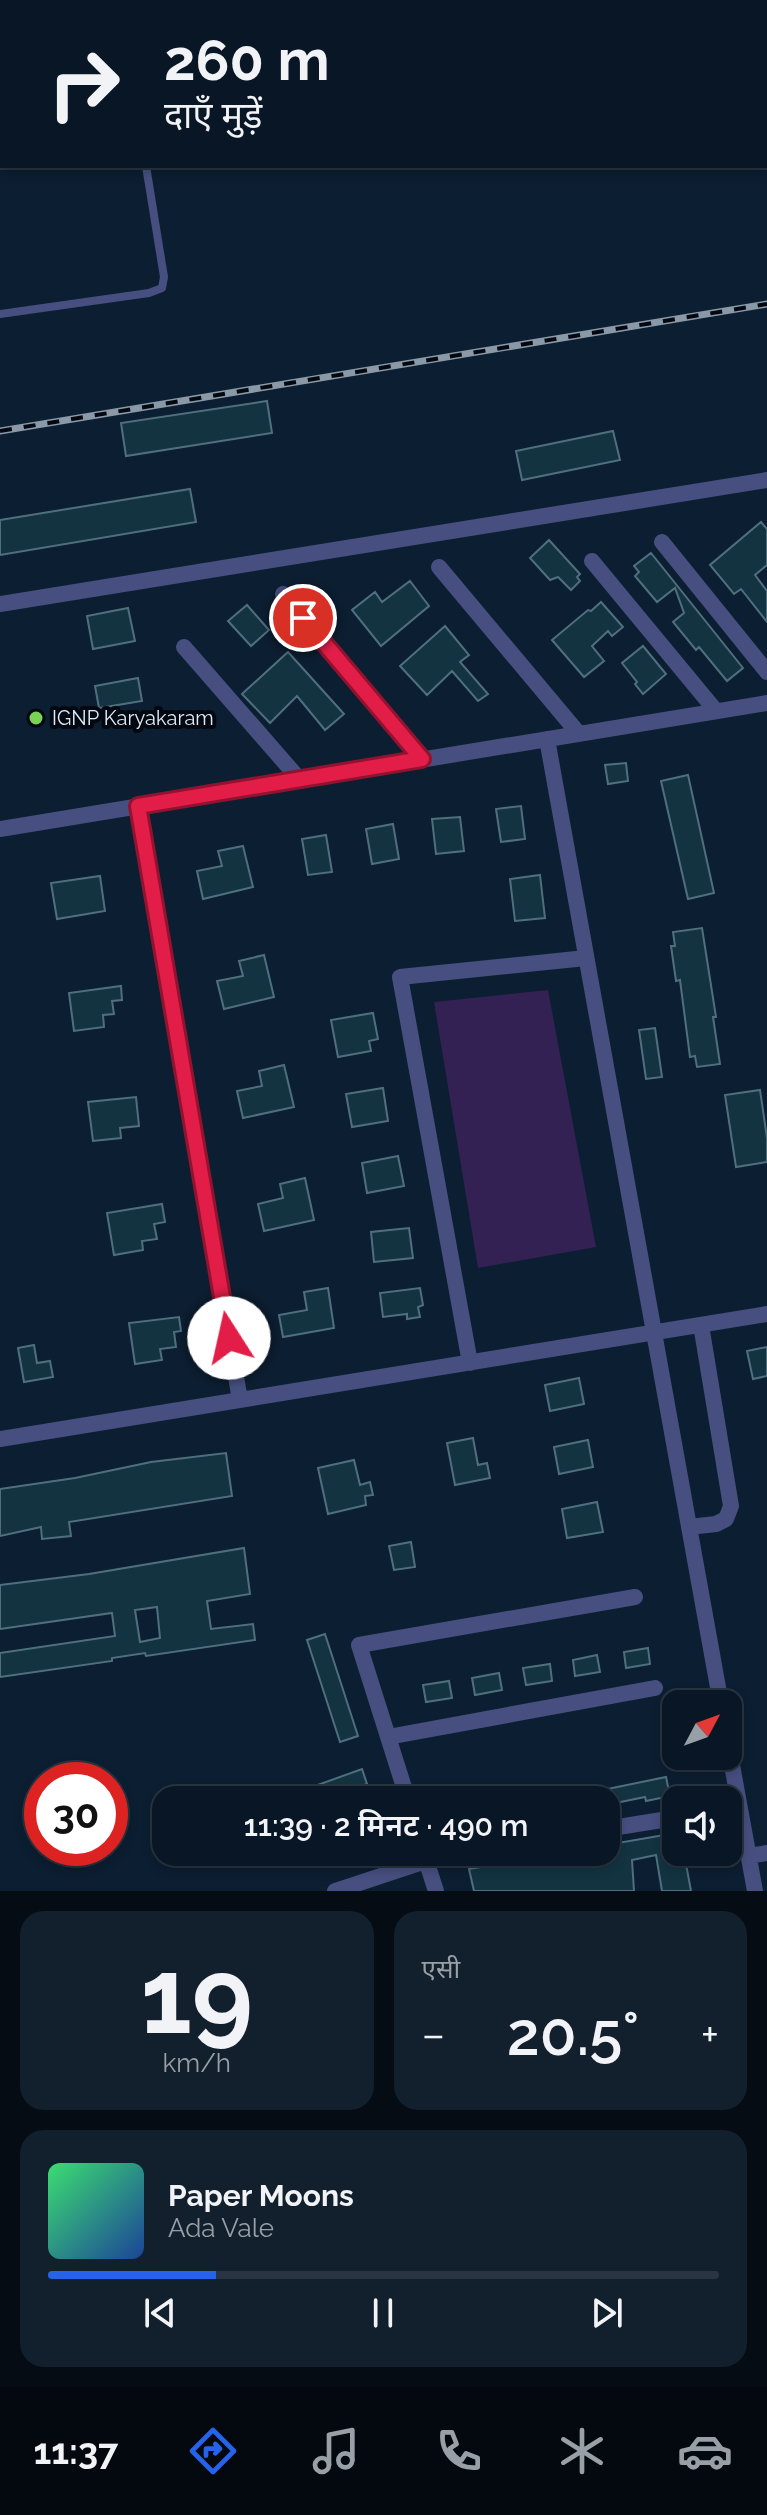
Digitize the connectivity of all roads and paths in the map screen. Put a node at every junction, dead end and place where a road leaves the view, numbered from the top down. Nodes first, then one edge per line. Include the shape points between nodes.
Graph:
1 (146, 168) edge
2 (0, 314) edge
3 (767, 480) edge
4 (662, 542) dead end
5 (592, 561) dead end
6 (439, 567) dead end
7 (283, 594) dead end
8 (0, 604) edge
9 (184, 647) dead end
10 (767, 672) edge
11 (767, 703) edge
12 (716, 711) junction
13 (579, 734) junction
14 (547, 739) junction
15 (422, 759) junction
16 (300, 780) junction
17 (138, 806) junction
18 (0, 829) edge
19 (586, 958) junction
20 (767, 1314) edge
21 (701, 1325) junction
22 (653, 1332) junction
23 (470, 1363) junction
24 (240, 1400) junction
25 (0, 1439) edge
26 (689, 1527) junction
27 (635, 1597) dead end
28 (655, 1688) dead end
29 (718, 1690) edge
30 (388, 1737) junction
31 (733, 1770) edge
32 (404, 1786) edge
33 (662, 1820) edge
34 (620, 1827) edge
35 (767, 1853) edge
36 (749, 1856) junction
37 (399, 1866) edge
38 (428, 1866) edge
39 (335, 1891) edge
40 (436, 1891) edge
41 (755, 1891) edge

1 - 2 lane via 162,288
3 - 8 street
4 - 10 street
5 - 12 street
6 - 13 street
7 - 15 street
9 - 16 street
11 - 12 street
12 - 13 street
13 - 14 street
14 - 15 street
14 - 19 street
15 - 16 street
16 - 17 street
17 - 18 street
17 - 24 street
19 - 22 street
19 - 23 street via 400,977
20 - 21 street
21 - 22 street
21 - 26 street via 731,1506 726,1519
22 - 23 street
22 - 26 street
23 - 24 street
24 - 25 street
26 - 29 street
27 - 30 street via 359,1645
28 - 30 street
30 - 32 street
31 - 36 street
33 - 34 street
35 - 36 street
36 - 41 street
37 - 39 street
38 - 40 street

